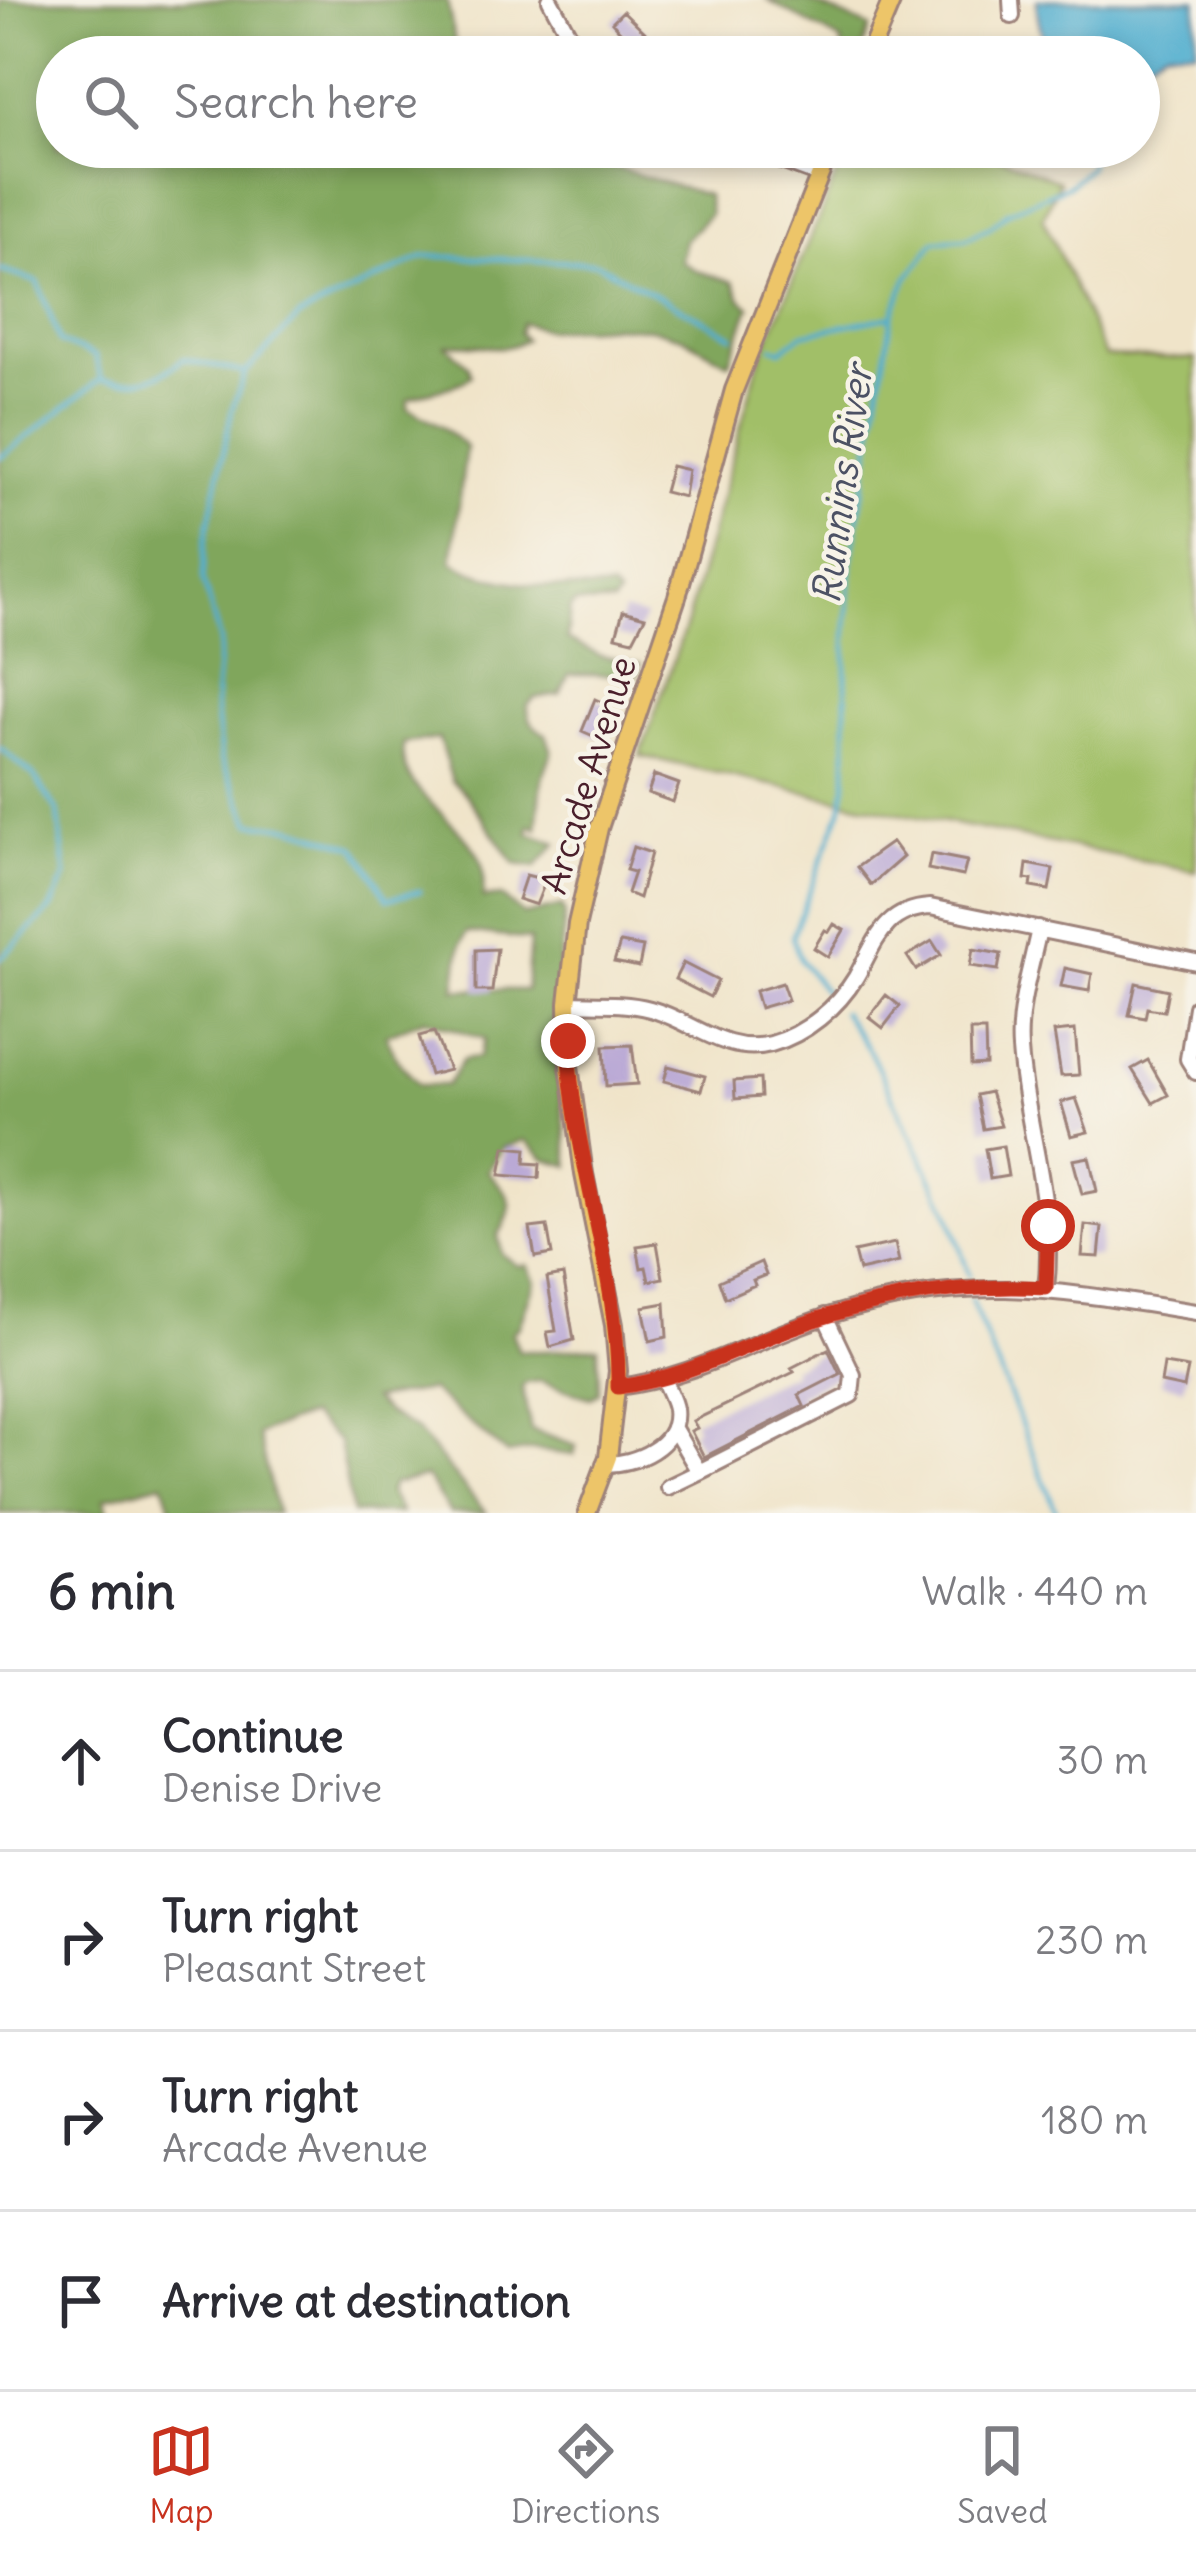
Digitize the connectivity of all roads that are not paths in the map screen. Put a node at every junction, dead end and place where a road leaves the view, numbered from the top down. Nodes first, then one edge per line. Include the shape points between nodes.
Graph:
1 (550, 0) edge
2 (892, 0) edge
3 (570, 36) edge
4 (877, 36) edge
5 (800, 168) edge
6 (822, 168) edge
7 (819, 175) junction
8 (1039, 929) junction
9 (1196, 962) edge
10 (568, 1003) junction
11 (1196, 1007) edge
12 (1192, 1044) edge
13 (1196, 1072) edge
14 (1046, 1288) junction
15 (1196, 1312) edge
16 (825, 1316) junction
17 (664, 1380) junction
18 (618, 1387) junction
19 (674, 1426) junction
20 (604, 1464) junction
21 (698, 1472) junction
22 (668, 1487) dead end
23 (587, 1513) edge

1 - 3 street
2 - 4 main road
5 - 7 street
6 - 7 main road, Arcade Avenue
7 - 10 main road, Arcade Avenue via 734,390 677,597 599,828
8 - 9 street
8 - 10 street via 930,907 903,912 884,926 826,1013 764,1046 726,1043 639,1006
8 - 14 street via 1019,1045 1047,1211
10 - 18 main road, Arcade Avenue via 572,1100
11 - 12 street
12 - 13 street
14 - 15 street
14 - 16 street via 916,1293
16 - 17 street
16 - 21 street via 853,1376 850,1395
17 - 18 street
17 - 19 street
18 - 20 main road, Arcade Avenue
19 - 20 street via 638,1460
19 - 21 street
20 - 23 main road, Arcade Avenue
21 - 22 street

